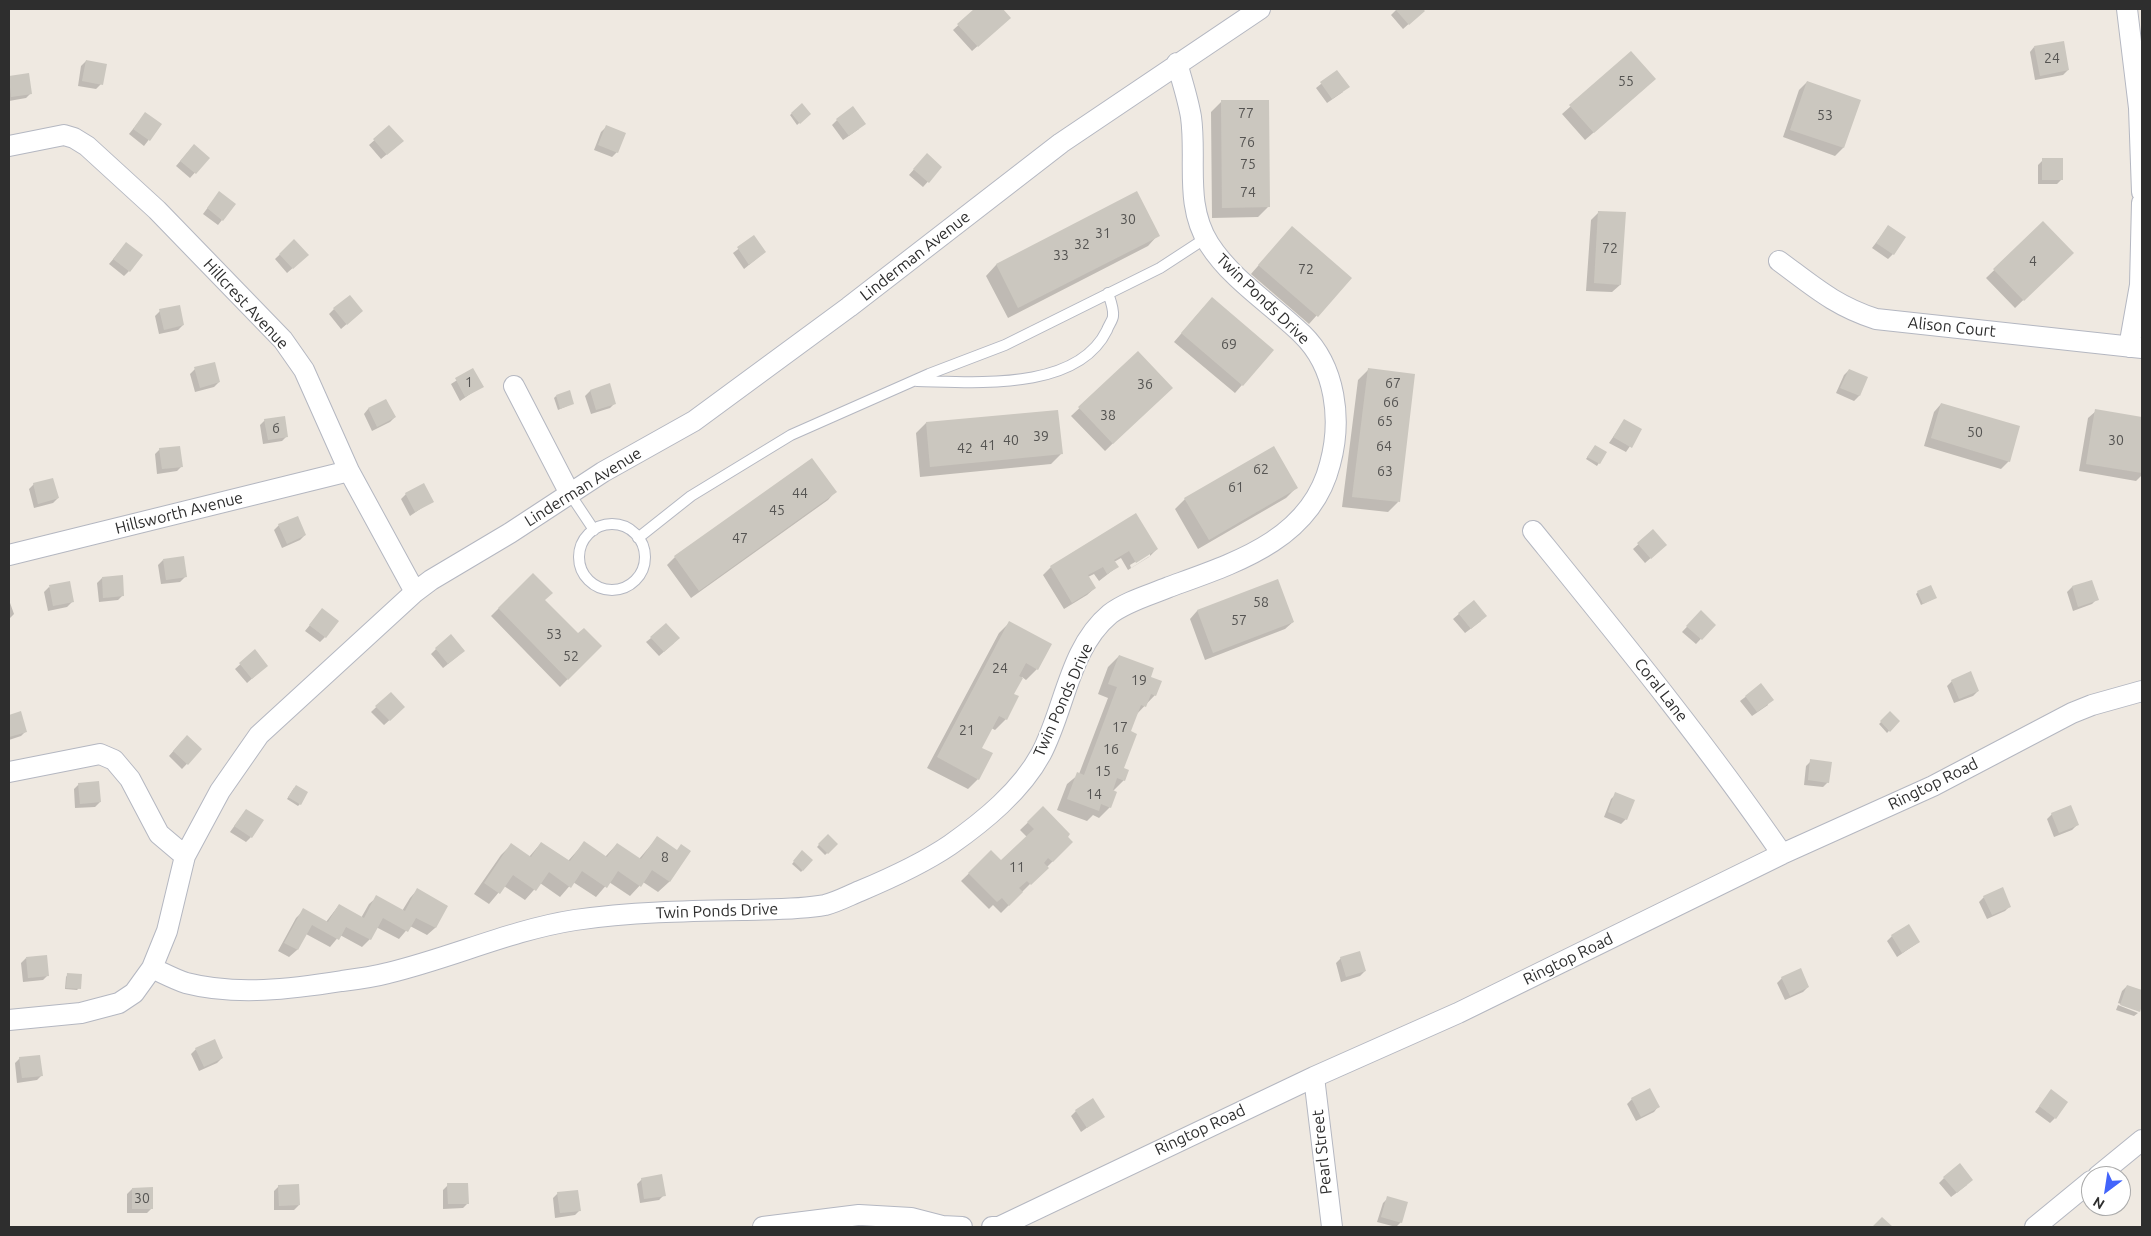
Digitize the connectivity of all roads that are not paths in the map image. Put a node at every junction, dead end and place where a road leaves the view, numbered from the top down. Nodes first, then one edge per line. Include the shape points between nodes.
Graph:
1 (1260, 9) edge
2 (2127, 9) edge
3 (1177, 63) junction
4 (9, 146) edge
5 (2142, 192) edge
6 (2142, 203) edge
7 (1206, 238) junction
8 (1779, 261) dead end
9 (1108, 293) junction
10 (2136, 347) edge
11 (913, 381) junction
12 (514, 386) dead end
13 (349, 471) junction
14 (570, 494) junction
15 (594, 530) junction
16 (1533, 531) dead end
17 (638, 538) junction
18 (9, 555) edge
19 (414, 592) junction
20 (2142, 690) edge
21 (9, 772) edge
22 (1782, 854) junction
23 (185, 856) junction
24 (152, 968) junction
25 (9, 1020) edge
26 (1314, 1076) junction
27 (2142, 1140) edge
28 (2110, 1166) edge
29 (2081, 1191) edge
30 (2045, 1224) edge
31 (762, 1227) edge
32 (962, 1227) edge
33 (992, 1227) edge
34 (1332, 1227) edge

1 - 3 street, Linderman Avenue
2 - 5 street via 2139,108
3 - 7 street, Twin Ponds Drive via 1192,120 1195,210
3 - 14 street, Linderman Avenue via 1061,143 737,391 694,421
4 - 13 street, Hillcrest Avenue via 64,135 74,138 157,210 283,340 304,370
6 - 10 street
7 - 9 lane via 1160,268
7 - 24 street, Twin Ponds Drive via 1248,288 1304,336 1318,354 1334,392 1336,426 1324,485 1312,506 1294,526 1243,560 1144,597 1115,610 1105,619 1077,660 1039,758 1024,779 985,818 947,847 895,876 830,904 804,908 658,912 572,920 386,974 292,990 217,989 183,982
8 - 10 street, Alison Court via 1831,300 1876,319
9 - 11 lane via 1005,345
9 - 11 lane via 1113,316 1101,341 1078,362 1007,382
11 - 17 lane via 791,435 691,496
12 - 14 street
13 - 18 street, Hillsworth Avenue
13 - 19 street, Hillcrest Avenue
14 - 15 lane
14 - 19 street, Linderman Avenue
15 - 17 lane via 612,524 625,526
15 - 17 lane via 581,544 578,557 581,570 599,588 624,588 635,581 643,570 645,558
16 - 22 street, Coral Lane via 1732,781
19 - 23 street, Linderman Avenue via 259,735 220,791
20 - 22 street, Ringtop Road via 2072,713 1933,786
21 - 23 street via 100,754 114,760 130,779 159,834
22 - 26 street, Ringtop Road via 1458,1013
23 - 24 street, Linderman Avenue via 167,931
24 - 25 street, Linderman Avenue via 134,992 119,1003 81,1013
26 - 33 street, Ringtop Road
26 - 34 street, Pearl Street
27 - 28 street
29 - 30 street
31 - 32 street via 859,1215 911,1218

